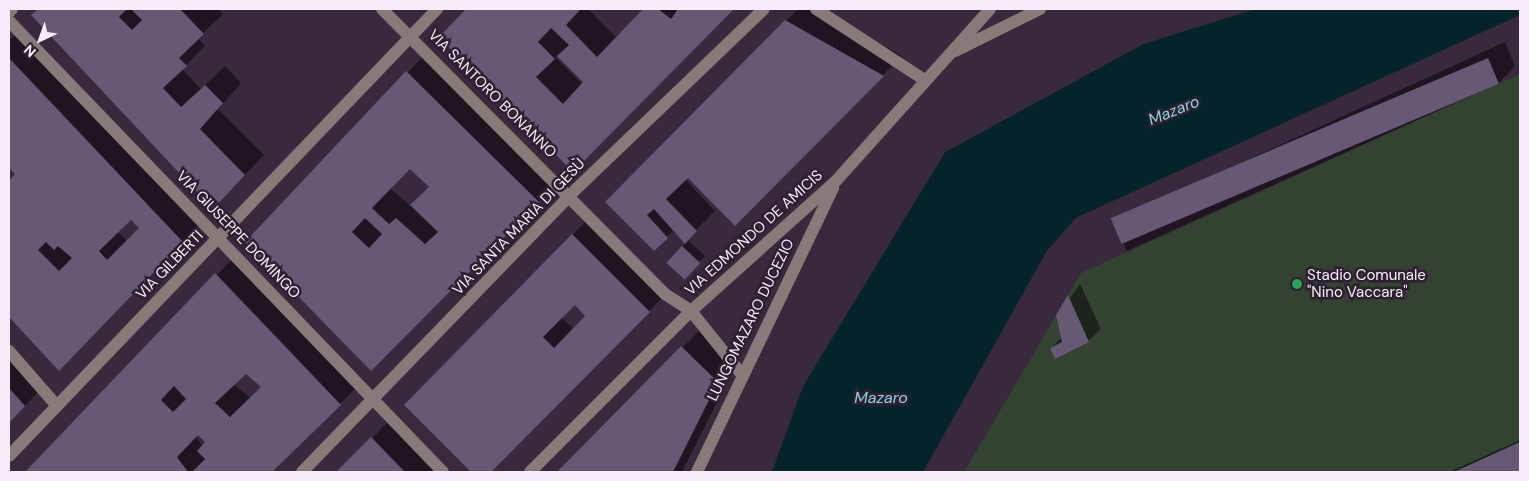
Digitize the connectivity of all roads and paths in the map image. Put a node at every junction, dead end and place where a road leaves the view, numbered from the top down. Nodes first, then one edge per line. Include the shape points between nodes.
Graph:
1 (12, 9) edge
2 (382, 9) edge
3 (437, 9) edge
4 (764, 9) edge
5 (816, 9) edge
6 (990, 9) edge
7 (1040, 9) edge
8 (9, 12) edge
9 (9, 21) edge
10 (411, 36) junction
11 (946, 55) junction
12 (923, 79) junction
13 (835, 182) junction
14 (571, 194) junction
15 (218, 238) junction
16 (691, 311) junction
17 (9, 351) edge
18 (743, 376) junction
19 (373, 400) junction
20 (57, 406) junction
21 (9, 456) edge
22 (302, 472) edge
23 (443, 472) edge
24 (530, 472) edge
25 (697, 472) edge

1 - 8 street
2 - 10 street, VIA SANTORO BONANNO
3 - 10 street, VIA GILBERTI
4 - 14 street, VIA SANTA MARIA DI GESÙ
5 - 12 street
6 - 11 street, VIA EDMONDO DE AMICIS
7 - 11 street
9 - 15 street, VIA GIUSEPPE DOMINGO
10 - 14 street, VIA SANTORO BONANNO
10 - 15 street, VIA GILBERTI
11 - 12 street, VIA EDMONDO DE AMICIS
12 - 13 street, VIA EDMONDO DE AMICIS
13 - 16 street, VIA EDMONDO DE AMICIS
13 - 18 street, LUNGOMAZARO DUCEZIO
14 - 16 street, VIA SANTORO BONANNO via 666,294
14 - 19 street, VIA SANTA MARIA DI GESÙ
15 - 19 street, VIA GIUSEPPE DOMINGO
15 - 20 street, VIA GILBERTI
16 - 18 street, VIA SANTORO BONANNO
16 - 24 street, VIA EDMONDO DE AMICIS
17 - 20 street
18 - 25 street, LUNGOMAZARO DUCEZIO
19 - 22 street, VIA SANTA MARIA DI GESÙ
19 - 23 street, VIA GIUSEPPE DOMINGO
20 - 21 street, VIA GILBERTI

